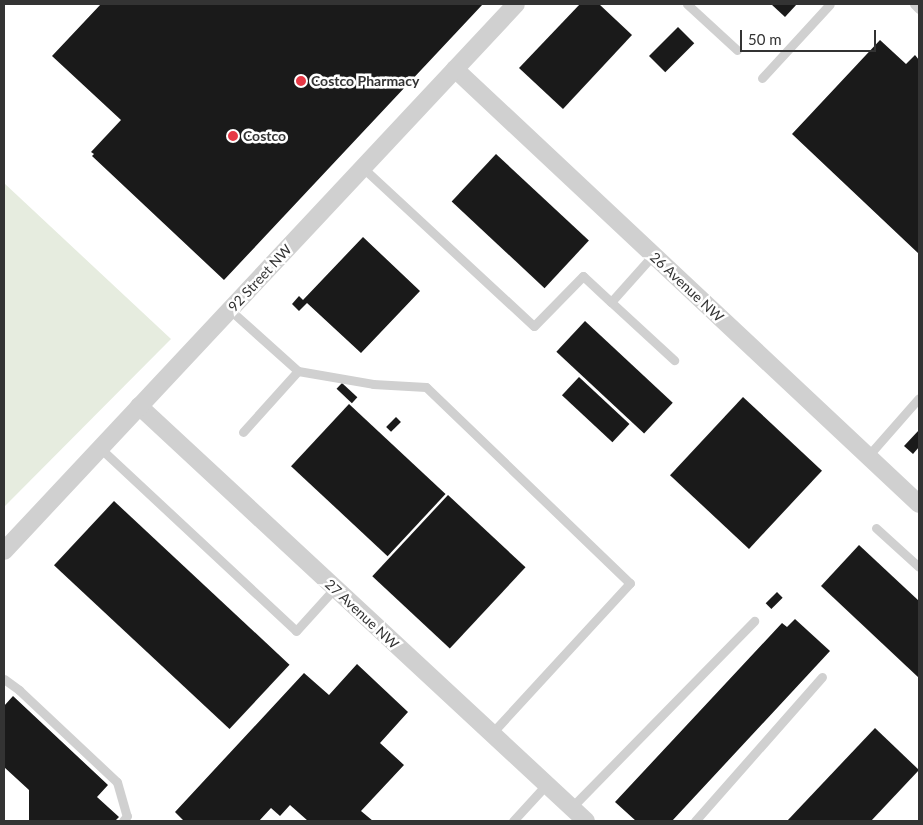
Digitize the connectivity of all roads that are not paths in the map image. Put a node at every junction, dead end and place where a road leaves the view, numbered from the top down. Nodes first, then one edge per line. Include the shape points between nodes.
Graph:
1 (516, 4) edge
2 (687, 4) edge
3 (830, 4) edge
4 (914, 4) edge
5 (919, 9) edge
6 (737, 50) dead end
7 (455, 69) junction
8 (762, 78) dead end
9 (362, 167) junction
10 (654, 256) junction
11 (611, 302) junction
12 (230, 310) junction
13 (674, 360) dead end
14 (298, 372) junction
15 (919, 398) edge
16 (139, 406) junction
17 (243, 432) dead end
18 (100, 448) junction
19 (868, 456) junction
20 (919, 504) edge
21 (876, 528) dead end
22 (4, 551) edge
23 (919, 567) edge
24 (334, 589) junction
25 (754, 621) dead end
26 (822, 677) dead end
27 (4, 679) edge
28 (491, 734) junction
29 (546, 785) junction
30 (571, 808) junction
31 (123, 821) edge
32 (513, 821) edge
33 (586, 821) edge
34 (695, 821) edge

1 - 7 street, 92 Street NW
2 - 6 lane
3 - 8 lane
4 - 5 lane
7 - 9 street, 92 Street NW
7 - 10 street, 26 Avenue NW
9 - 11 lane via 534,326 583,276
9 - 12 street, 92 Street NW
10 - 11 lane
10 - 19 street, 26 Avenue NW
11 - 13 lane
12 - 14 lane
12 - 16 street, 92 Street NW
14 - 17 lane
14 - 28 lane via 373,384 426,386 630,583
15 - 19 lane
16 - 18 street, 92 Street NW
16 - 24 street, 27 Avenue NW
18 - 22 street, 92 Street NW
18 - 24 lane via 296,631
19 - 20 street, 26 Avenue NW
21 - 23 lane
24 - 28 street, 27 Avenue NW
25 - 30 lane
26 - 34 lane
27 - 31 lane via 117,782 127,816
28 - 29 street, 27 Avenue NW
29 - 30 street, 27 Avenue NW
29 - 32 lane
30 - 33 street, 27 Avenue NW

